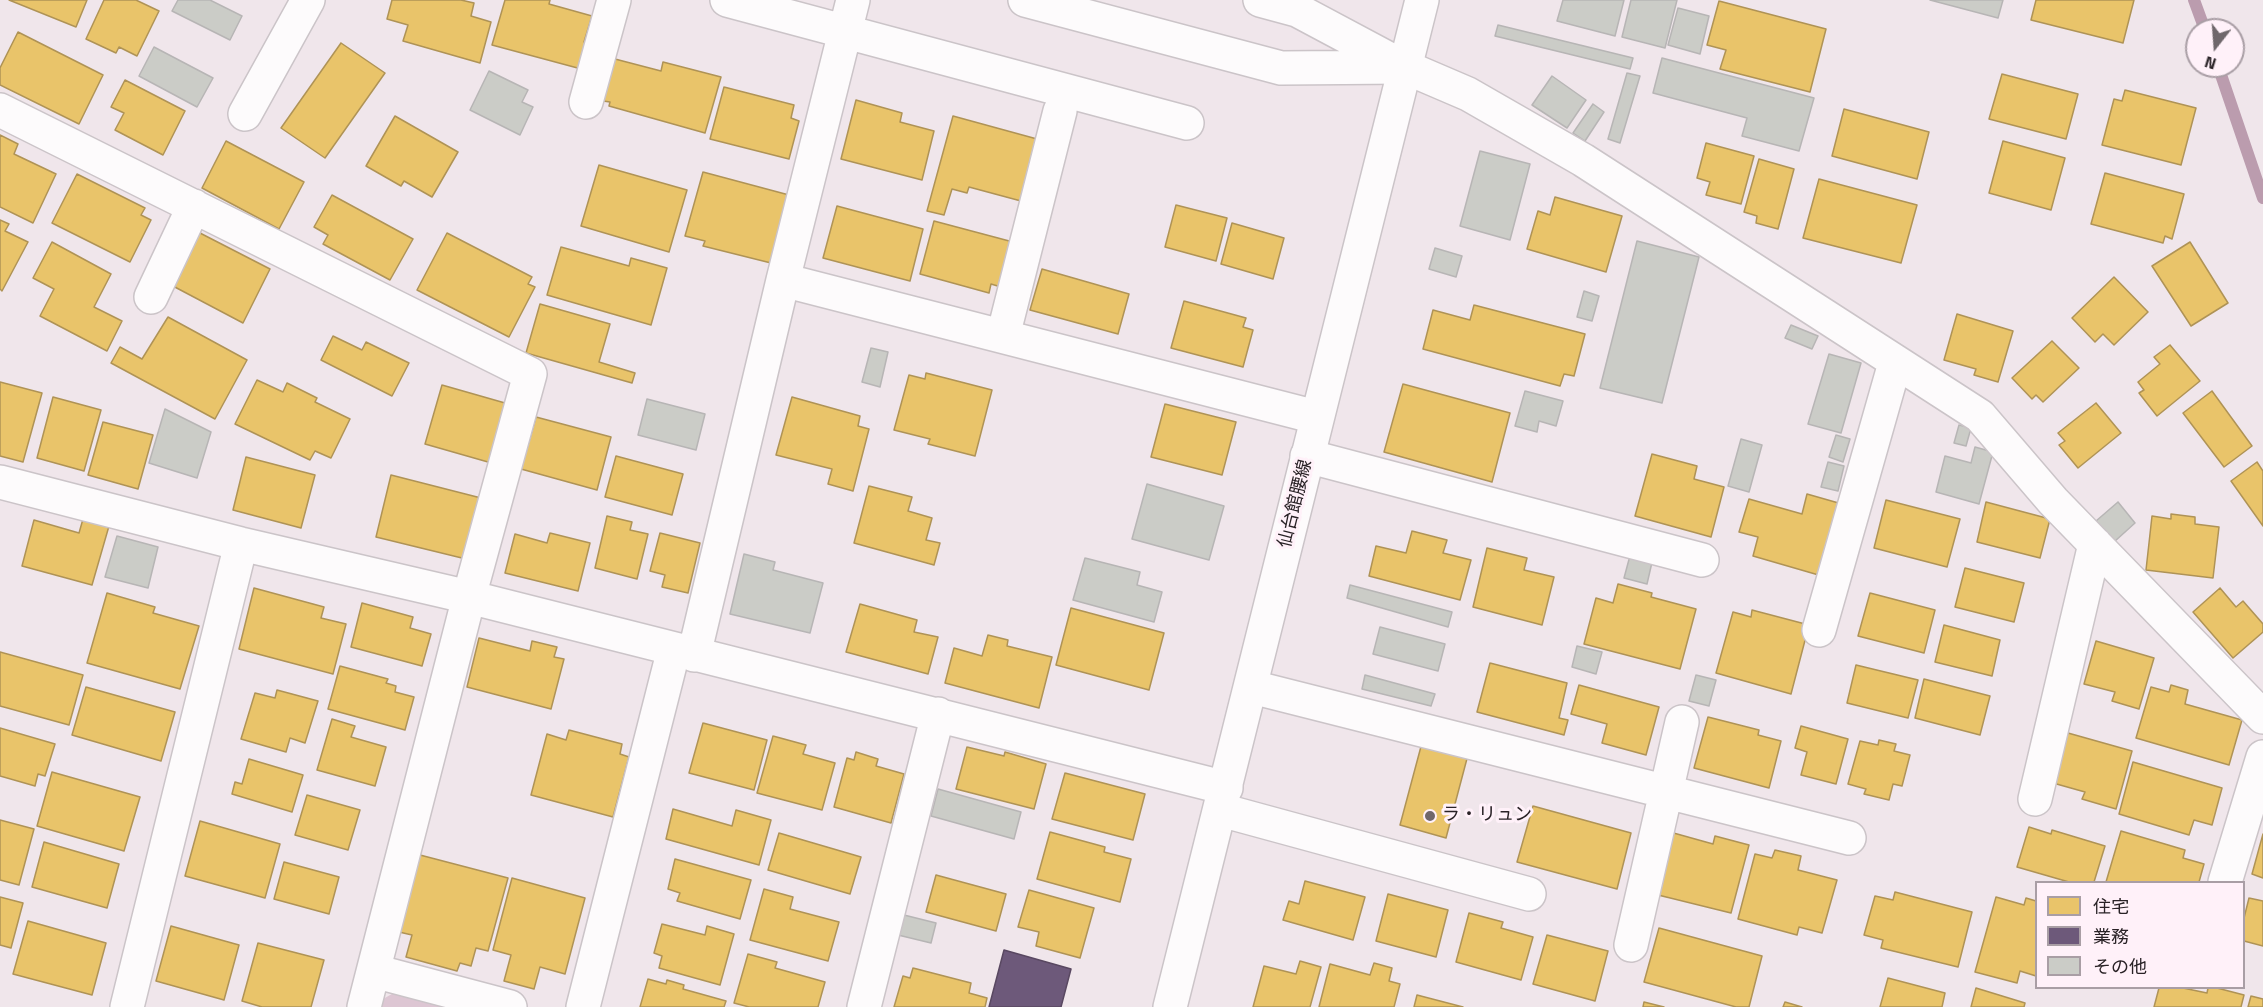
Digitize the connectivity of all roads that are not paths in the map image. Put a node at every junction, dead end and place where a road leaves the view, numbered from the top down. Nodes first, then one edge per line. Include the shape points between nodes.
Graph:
1 (308, 0) edge
2 (614, 0) edge
3 (727, 0) edge
4 (853, 0) edge
5 (1025, 0) edge
6 (1260, 0) edge
7 (1422, 0) edge
8 (844, 31) junction
9 (1405, 67) junction
10 (586, 102) dead end
11 (0, 110) edge
12 (1060, 111) dead end
13 (244, 114) dead end
14 (1187, 123) dead end
15 (194, 206) junction
16 (783, 280) junction
17 (151, 297) dead end
18 (1003, 336) junction
19 (1895, 363) junction
20 (1316, 417) junction
21 (1307, 456) junction
22 (0, 482) edge
23 (241, 544) junction
24 (2095, 544) junction
25 (1702, 560) dead end
26 (469, 597) junction
27 (1819, 630) dead end
28 (684, 652) junction
29 (1252, 687) junction
30 (2259, 705) edge
31 (938, 714) junction
32 (1682, 722) dead end
33 (2263, 757) edge
34 (1664, 792) junction
35 (1223, 799) junction
36 (2035, 799) dead end
37 (1849, 838) dead end
38 (2225, 881) edge
39 (1529, 894) dead end
40 (1631, 945) dead end
41 (374, 970) junction
42 (127, 1007) edge
43 (364, 1007) edge
44 (510, 1007) edge
45 (584, 1007) edge
46 (864, 1007) edge
47 (1170, 1007) edge

1 - 13 street
2 - 10 street
3 - 8 street
4 - 8 street
5 - 9 street via 1281,68
6 - 9 street via 1297,10
7 - 9 street, 仙台館腰線
8 - 14 street
8 - 16 street
9 - 19 street via 1468,94 1583,160
9 - 20 street, 仙台館腰線
11 - 15 street
12 - 18 street
15 - 17 street
15 - 26 street via 530,374
16 - 18 street
16 - 28 street
18 - 20 street
19 - 24 street via 1980,416
19 - 27 street
20 - 21 street, 仙台館腰線
21 - 25 street
21 - 29 street, 仙台館腰線
22 - 23 street
23 - 26 street
23 - 42 street
24 - 30 street
24 - 36 street
26 - 28 street
26 - 41 street
28 - 31 street
28 - 45 street
29 - 34 street
29 - 35 street, 仙台館腰線
31 - 35 street
31 - 46 street
32 - 34 street
33 - 38 street
34 - 37 street
34 - 40 street
35 - 39 street
35 - 47 street, 仙台館腰線
41 - 43 street
41 - 44 street

